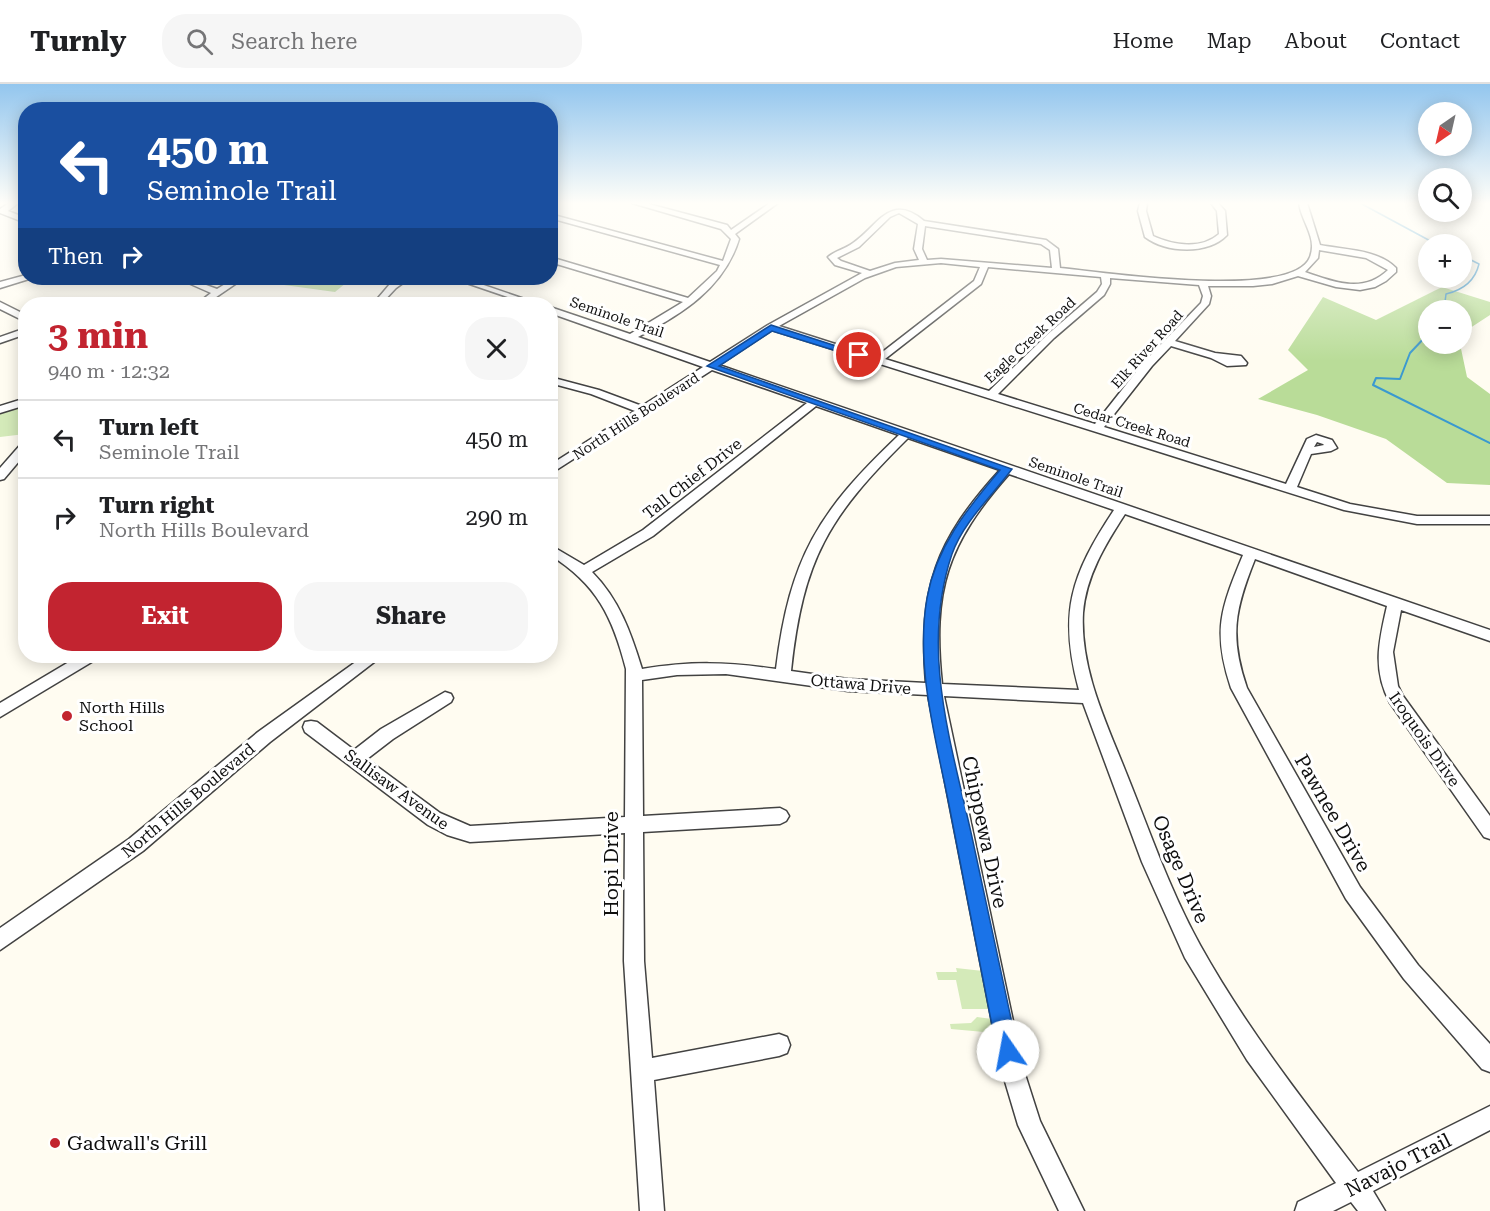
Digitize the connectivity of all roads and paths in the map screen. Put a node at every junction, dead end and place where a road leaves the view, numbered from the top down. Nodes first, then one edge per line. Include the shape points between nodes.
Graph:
1 (694, 256) edge
2 (729, 256) edge
3 (836, 256) edge
4 (921, 256) edge
5 (1055, 256) edge
6 (1313, 256) edge
7 (1359, 256) edge
8 (558, 261) edge
9 (923, 261) junction
10 (725, 264) junction
11 (985, 265) junction
12 (1056, 271) junction
13 (869, 273) junction
14 (1298, 273) junction
15 (1105, 275) junction
16 (18, 279) edge
17 (1203, 283) junction
18 (0, 285) edge
19 (198, 285) edge
20 (230, 285) edge
21 (395, 285) edge
22 (476, 285) edge
23 (218, 293) junction
24 (212, 297) edge
25 (383, 297) edge
26 (511, 297) edge
27 (688, 301) junction
28 (0, 305) edge
29 (558, 313) edge
30 (18, 315) edge
31 (771, 327) junction
32 (18, 334) edge
33 (630, 338) junction
34 (0, 340) edge
35 (1168, 342) junction
36 (1214, 356) dead end
37 (877, 361) junction
38 (712, 366) junction
39 (558, 382) edge
40 (990, 396) junction
41 (815, 402) junction
42 (18, 404) edge
43 (0, 410) edge
44 (644, 411) junction
45 (1097, 429) junction
46 (906, 434) junction
47 (1306, 451) dead end
48 (18, 455) edge
49 (558, 458) edge
50 (566, 461) junction
51 (558, 466) edge
52 (1007, 469) junction
53 (0, 476) edge
54 (1290, 489) junction
55 (1122, 508) junction
56 (1490, 520) edge
57 (1251, 553) junction
58 (558, 554) edge
59 (584, 571) junction
60 (1395, 603) junction
61 (1490, 636) edge
62 (79, 663) edge
63 (364, 663) edge
64 (783, 675) junction
65 (634, 676) junction
66 (934, 690) junction
67 (1089, 697) junction
68 (445, 698) dead end
69 (0, 711) edge
70 (311, 727) dead end
71 (354, 759) junction
72 (780, 816) dead end
73 (633, 825) junction
74 (1490, 831) edge
75 (0, 940) edge
76 (779, 1045) dead end
77 (1490, 1061) edge
78 (642, 1071) junction
79 (1490, 1118) edge
80 (1354, 1187) junction
81 (652, 1211) edge
82 (1072, 1211) edge
83 (1307, 1211) edge
84 (1373, 1211) edge

1 - 10 street
2 - 10 street
3 - 13 street via 832,258 838,263
4 - 9 street
5 - 12 street
6 - 14 street
7 - 14 street via 1389,264 1393,270 1376,285 1364,288 1341,286
8 - 27 street
9 - 11 street, North Hills Boulevard
9 - 13 street, North Hills Boulevard
10 - 27 street via 713,281
11 - 12 street, North Hills Boulevard
11 - 37 street via 978,282
12 - 15 street, North Hills Boulevard
13 - 31 street, North Hills Boulevard
14 - 17 street, North Hills Boulevard via 1252,283
15 - 17 street, North Hills Boulevard
15 - 40 street, Eagle Creek Road via 1101,293 1049,337
16 - 18 street
17 - 35 street, Elk River Road via 1207,296 1204,304
19 - 23 street
20 - 23 street
21 - 25 street
22 - 26 street
23 - 24 street
27 - 33 street
28 - 30 street
29 - 33 street, Seminole Trail
31 - 37 street, Cedar Creek Road
31 - 38 street, North Hills Boulevard
32 - 34 street
33 - 38 street, Seminole Trail
35 - 36 street
35 - 45 street, Elk River Road
37 - 40 street, Cedar Creek Road
38 - 41 street, Seminole Trail
38 - 44 street, North Hills Boulevard
39 - 44 street
40 - 45 street, Cedar Creek Road
41 - 46 street, Seminole Trail
41 - 59 street, Tall Chief Drive via 639,540
42 - 43 street
44 - 50 street, North Hills Boulevard
45 - 54 street, Cedar Creek Road
46 - 52 street, Seminole Trail
46 - 64 street via 853,485 819,534 794,600
47 - 54 street
48 - 53 street
49 - 50 street
50 - 51 street, North Hills Boulevard
52 - 55 street, Seminole Trail
52 - 66 street, Chippewa Drive via 959,528 939,574 930,640
54 - 56 street, Cedar Creek Road via 1398,518
55 - 57 street, Seminole Trail
55 - 67 street, Osage Drive via 1086,568 1078,596 1077,648
57 - 60 street, Seminole Trail
57 - 77 street, Pawnee Drive via 1226,621 1227,652 1239,688 1353,893 1411,972
58 - 59 street, Hopi Drive
59 - 65 street, Hopi Drive via 618,616
60 - 61 street, Seminole Trail
60 - 74 street, Iroquois Drive via 1383,659 1387,683
62 - 69 street
63 - 75 street, North Hills Boulevard via 264,737 136,845
64 - 65 street, Ottawa Drive via 701,668
64 - 66 street, Ottawa Drive via 848,685
65 - 73 street, Hopi Drive
66 - 67 street, Ottawa Drive
66 - 82 street, Chippewa Drive via 1012,1068 1030,1125
67 - 80 street, Osage Drive via 1155,872 1194,953 1244,1036
68 - 71 street
70 - 71 street, Sallisaw Avenue
71 - 73 street, Sallisaw Avenue via 434,819 470,834
72 - 73 street, Sallisaw Avenue
73 - 78 street, Hopi Drive via 634,961
76 - 78 street
78 - 81 street, Hopi Drive
79 - 80 street, Navajo Trail
80 - 83 street, Navajo Trail
80 - 84 street, Osage Drive

